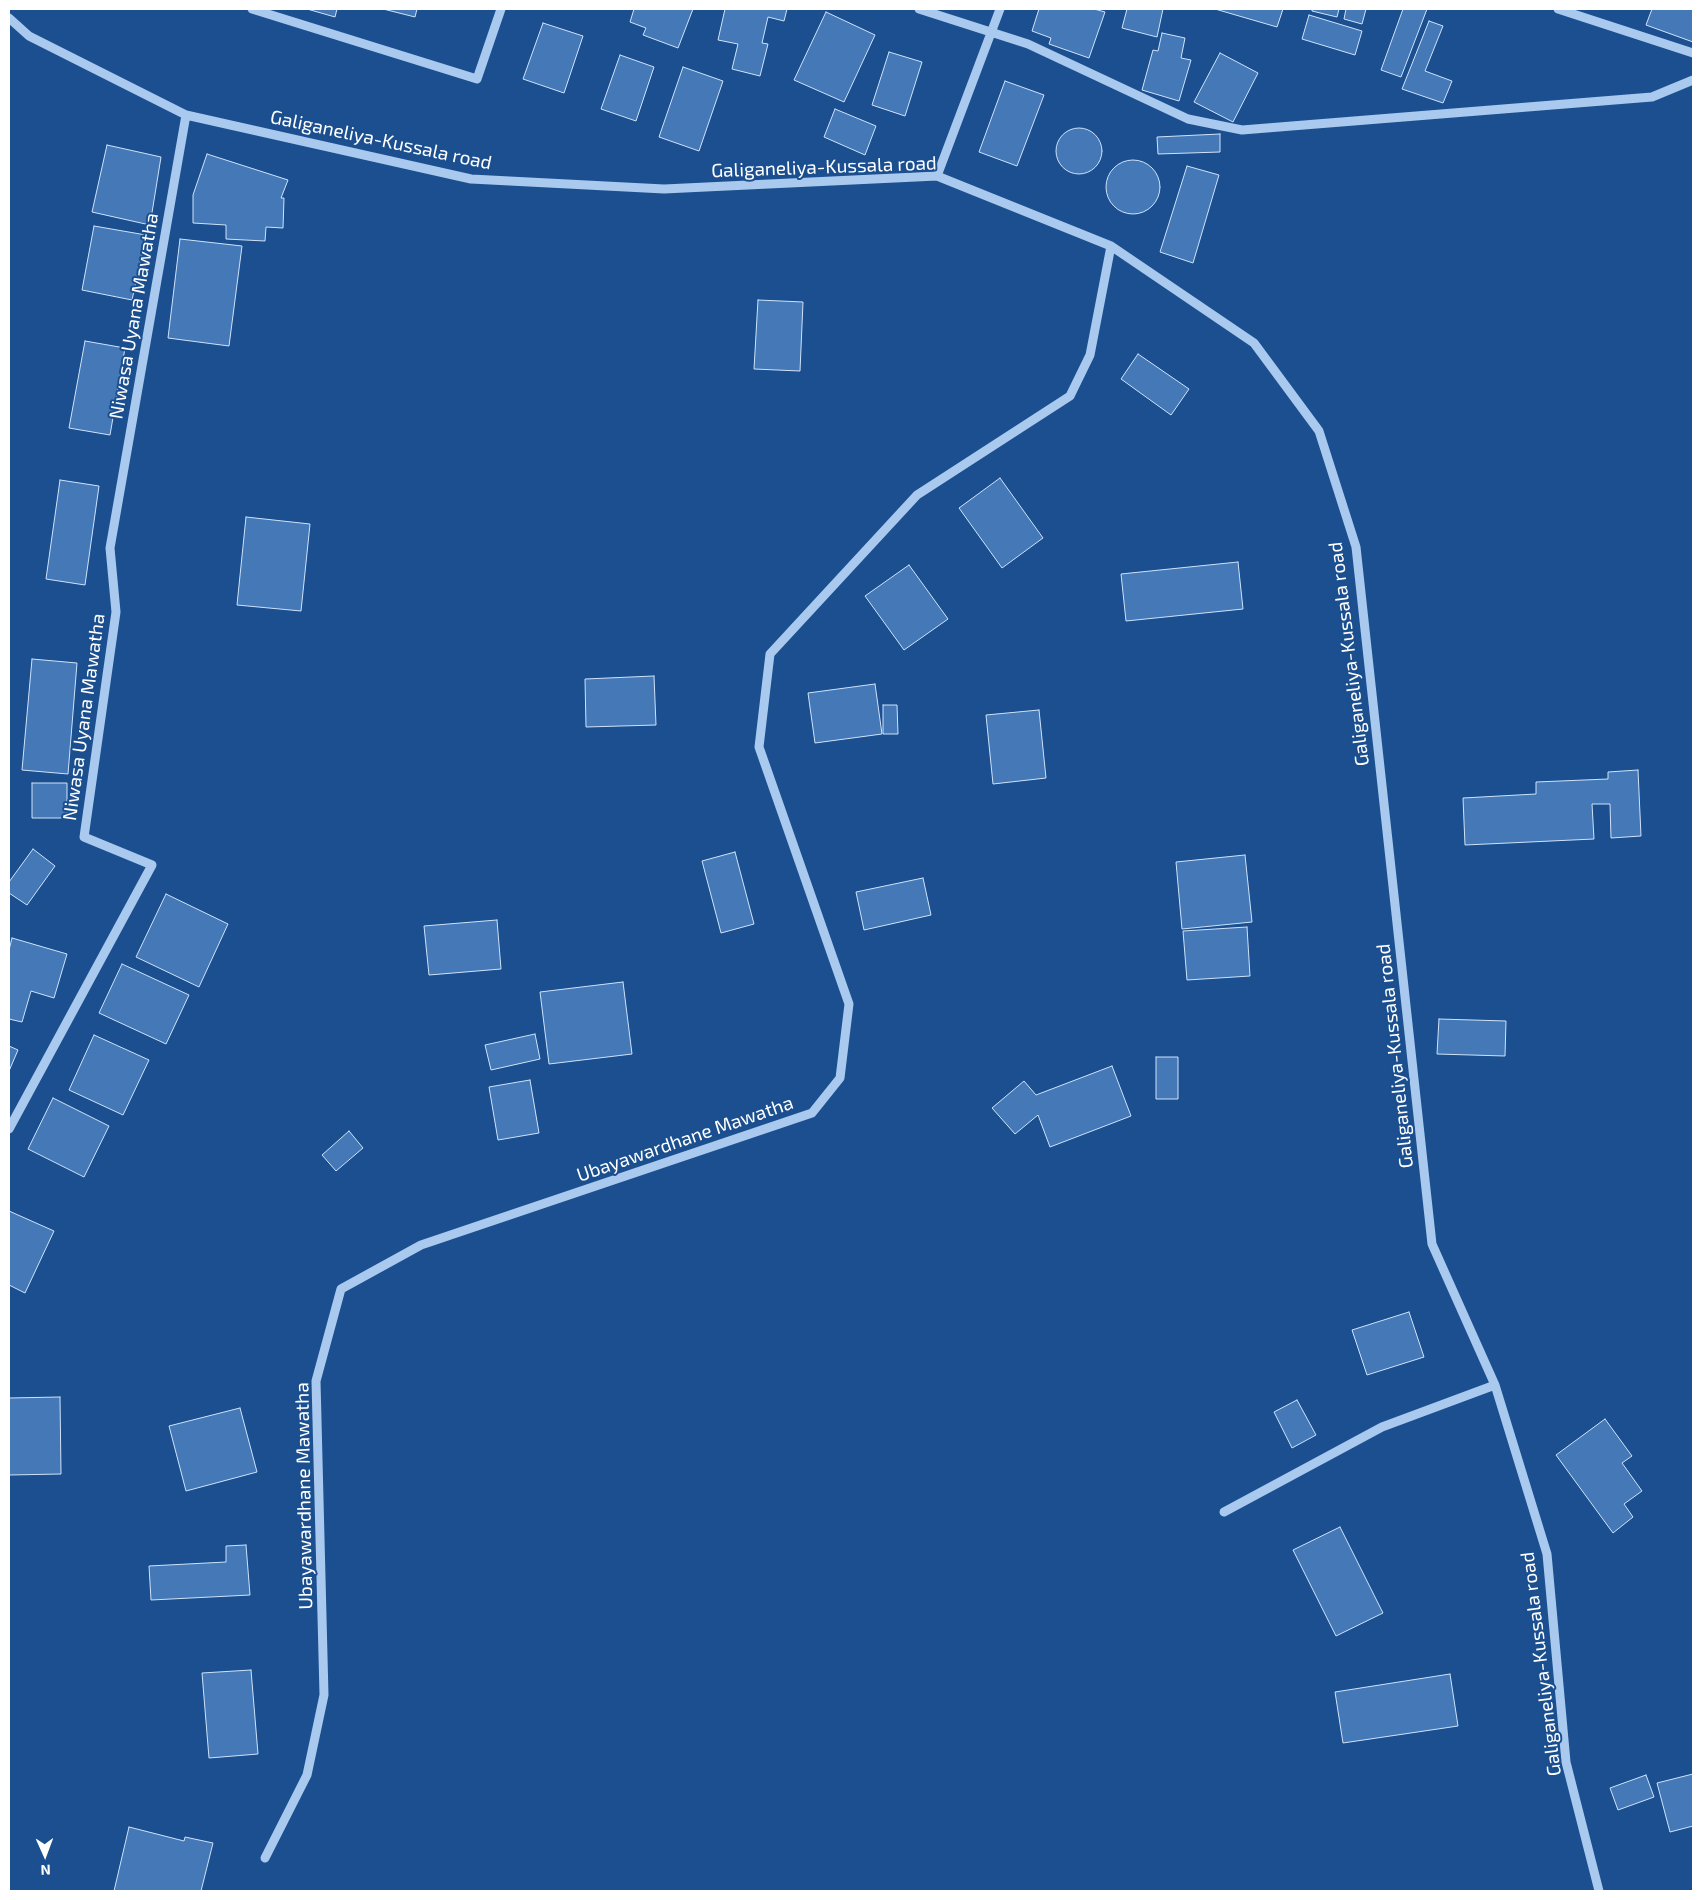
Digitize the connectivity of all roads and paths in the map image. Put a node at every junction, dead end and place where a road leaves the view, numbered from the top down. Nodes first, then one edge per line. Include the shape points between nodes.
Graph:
1 (252, 9) edge
2 (501, 9) edge
3 (919, 9) edge
4 (1000, 9) edge
5 (1558, 9) edge
6 (9, 18) edge
7 (991, 33) junction
8 (1693, 53) edge
9 (1693, 80) edge
10 (186, 115) junction
11 (937, 176) junction
12 (1111, 246) junction
13 (9, 1129) edge
14 (1495, 1386) junction
15 (1224, 1512) dead end
16 (265, 1858) dead end
17 (1600, 1891) edge

1 - 2 street via 477,79
3 - 7 street
4 - 7 street
5 - 8 street
6 - 10 street, Galiganeliya-Kussala road via 28,36
7 - 9 street via 1028,44 1188,119 1242,130 1652,97
7 - 11 street
10 - 11 street, Galiganeliya-Kussala road via 471,179 664,189
10 - 13 street, Niwasa Uyana Mawatha via 110,548 116,612 84,837 152,865
11 - 12 street, Galiganeliya-Kussala road
12 - 14 street, Galiganeliya-Kussala road via 1254,343 1320,431 1356,547 1432,1244
12 - 16 street, Ubayawardhane Mawatha via 1090,355 1070,396 917,495 770,654 759,747 849,1004 840,1078 812,1113 421,1245 341,1289 316,1380 324,1695 307,1775
14 - 15 street via 1382,1427
14 - 17 street, Galiganeliya-Kussala road via 1547,1554 1566,1762

